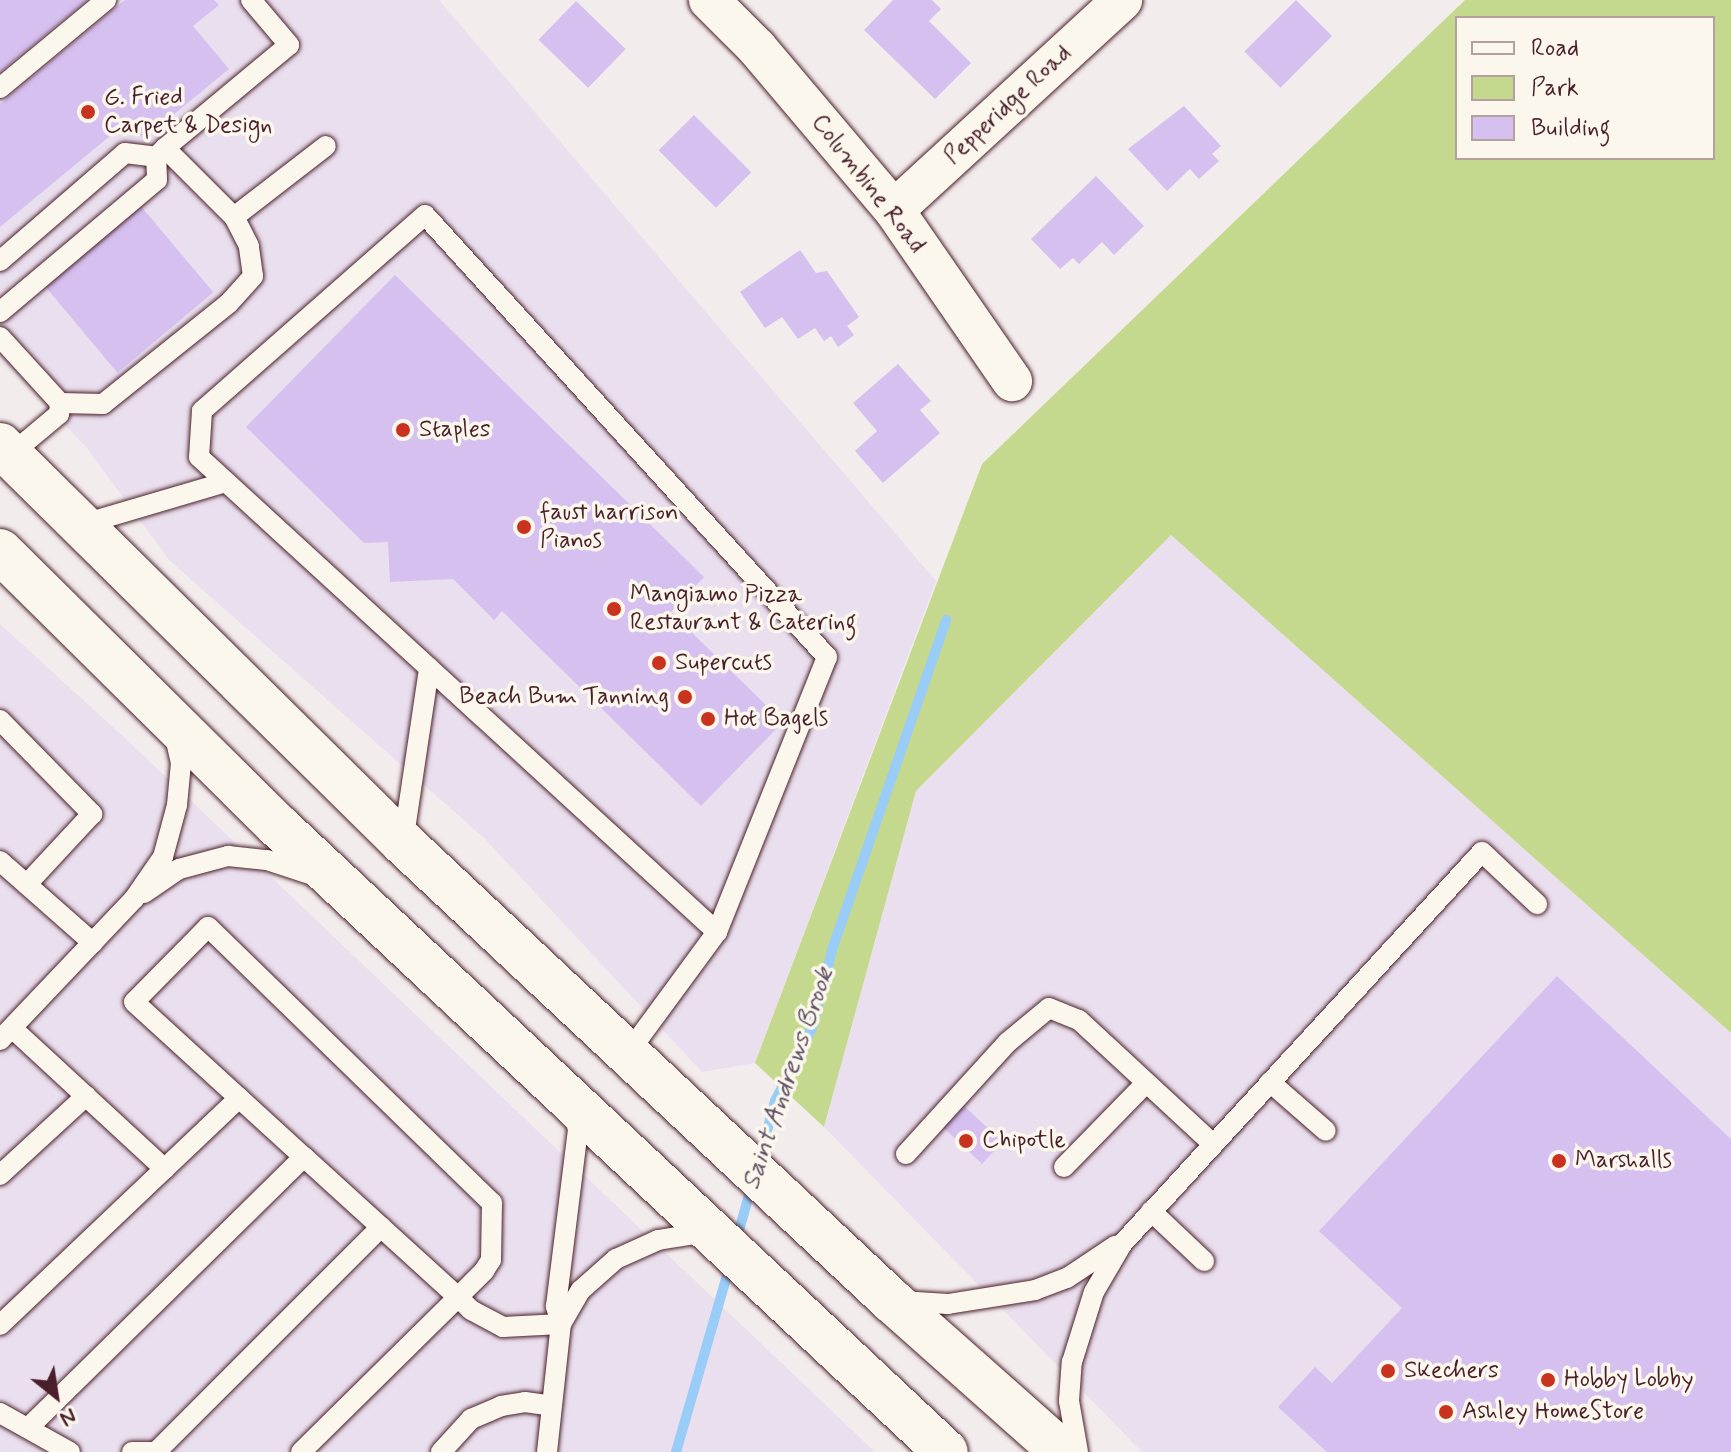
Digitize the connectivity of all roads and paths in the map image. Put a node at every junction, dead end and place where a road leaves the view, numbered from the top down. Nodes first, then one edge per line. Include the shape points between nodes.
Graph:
1 (106, 0) edge
2 (251, 0) edge
3 (709, 0) edge
4 (1122, 0) edge
5 (0, 88) edge
6 (326, 146) dead end
7 (161, 152) junction
8 (894, 210) junction
9 (234, 217) junction
10 (0, 261) edge
11 (0, 312) edge
12 (0, 337) edge
13 (1012, 381) dead end
14 (60, 403) junction
15 (5, 450) edge
16 (226, 482) junction
17 (79, 525) junction
18 (0, 551) edge
19 (429, 668) junction
20 (158, 709) junction
21 (0, 720) edge
22 (403, 843) junction
23 (0, 861) edge
24 (338, 883) junction
25 (27, 884) junction
26 (134, 899) junction
27 (1537, 904) dead end
28 (717, 932) junction
29 (93, 943) junction
30 (6, 1034) edge
31 (628, 1053) junction
32 (1270, 1082) junction
33 (1145, 1084) junction
34 (86, 1096) junction
35 (239, 1098) junction
36 (569, 1099) junction
37 (1326, 1131) dead end
38 (1213, 1144) junction
39 (906, 1154) dead end
40 (304, 1157) junction
41 (1064, 1167) dead end
42 (165, 1169) junction
43 (0, 1175) edge
44 (1151, 1211) junction
45 (705, 1225) junction
46 (381, 1227) junction
47 (1133, 1231) junction
48 (1204, 1261) dead end
49 (892, 1301) junction
50 (464, 1304) junction
51 (561, 1324) junction
52 (0, 1325) edge
53 (552, 1406) junction
54 (0, 1413) edge
55 (28, 1428) junction
56 (70, 1452) edge
57 (132, 1452) edge
58 (158, 1452) edge
59 (301, 1452) edge
60 (441, 1452) edge
61 (547, 1452) edge
62 (946, 1452) edge
63 (1062, 1452) edge
64 (1078, 1452) edge

1 - 5 lane
2 - 7 lane via 289,45
3 - 8 street, Columbine Road via 757,48
4 - 8 street, Pepperidge Road
6 - 9 lane
7 - 9 lane
7 - 10 lane via 125,153
7 - 11 lane via 157,180
8 - 13 street, Columbine Road
9 - 14 lane via 249,246 253,276 229,303 103,404
12 - 14 lane
14 - 15 lane via 59,414
15 - 17 highway
16 - 17 lane
16 - 19 lane
16 - 28 lane via 199,457 202,411 425,215 827,657
17 - 22 highway
18 - 20 highway
19 - 22 lane
19 - 28 lane
20 - 24 highway
20 - 26 lane via 173,732 181,763 177,805 163,857
21 - 25 lane via 92,814
22 - 31 highway
23 - 25 lane
24 - 26 lane via 267,860 228,856 179,869
24 - 36 highway
25 - 29 lane
26 - 29 lane
27 - 32 lane via 1482,852
28 - 31 lane
29 - 30 lane
30 - 34 lane
31 - 49 highway
32 - 37 lane
32 - 38 lane
33 - 38 lane
33 - 39 lane via 1079,1020 1049,1008 1008,1042
33 - 41 lane
34 - 42 lane
34 - 43 lane
35 - 40 lane
35 - 42 lane
35 - 50 lane via 134,1002 208,927 492,1203 491,1260
36 - 45 highway
36 - 51 lane via 578,1129 556,1306
38 - 44 lane
40 - 46 lane
40 - 55 lane
42 - 52 lane
44 - 47 lane
44 - 48 lane
45 - 51 lane via 616,1259 581,1290
45 - 62 highway
46 - 50 lane
46 - 58 lane
47 - 49 lane via 1093,1263 1035,1290 948,1304
47 - 64 lane via 1094,1292 1072,1362 1069,1401
49 - 63 highway
50 - 51 lane via 503,1327
50 - 59 lane
51 - 53 lane
53 - 60 lane via 501,1406 471,1419
53 - 61 lane
54 - 55 lane
55 - 56 lane
57 - 58 lane

